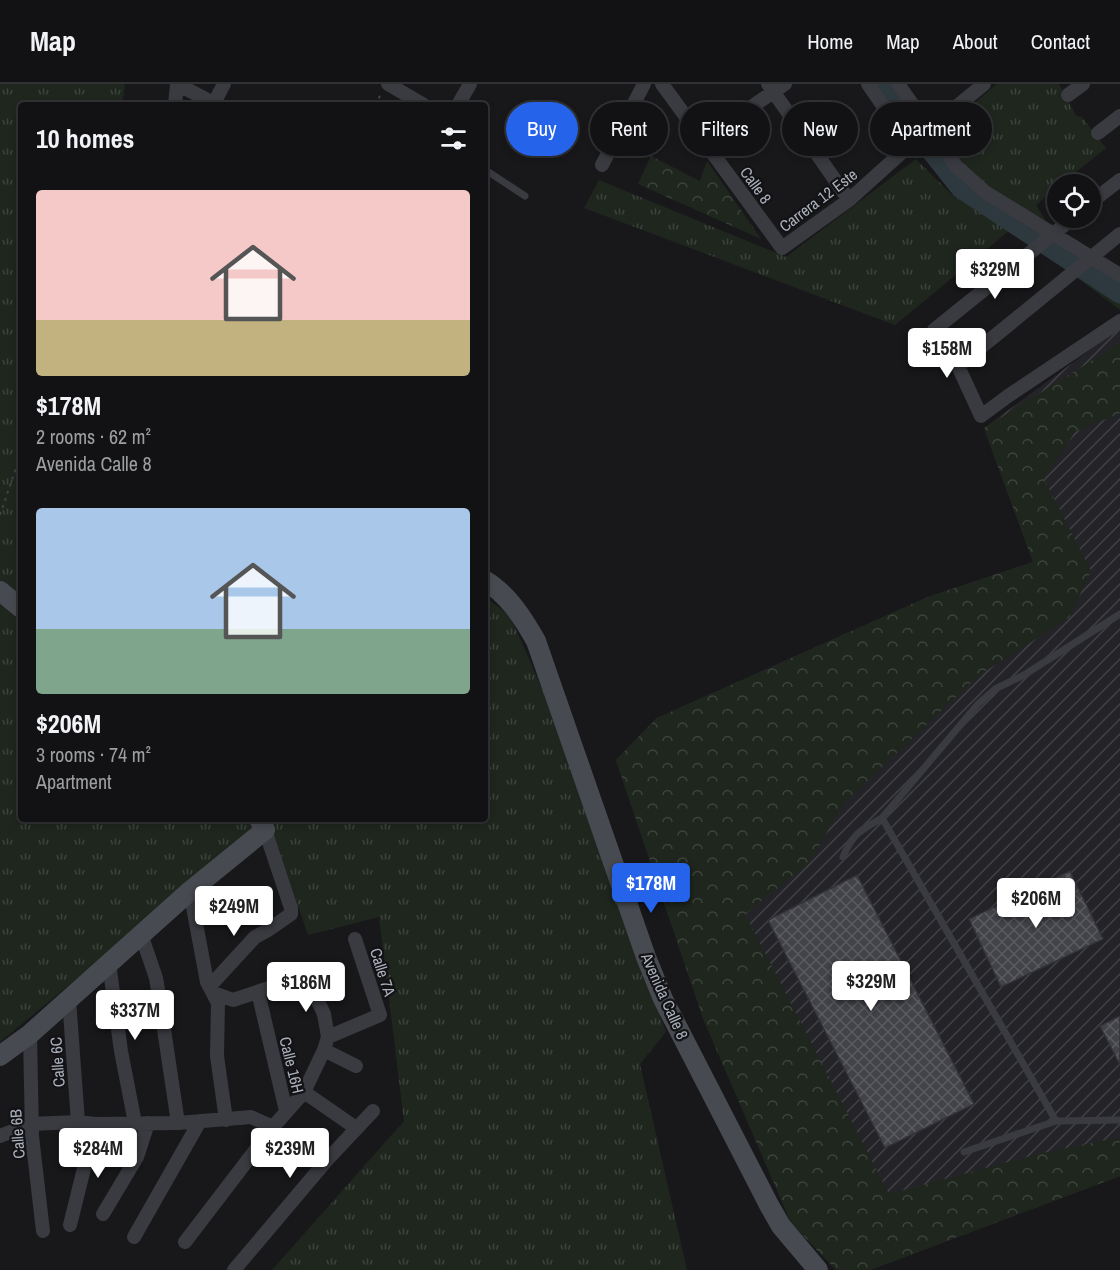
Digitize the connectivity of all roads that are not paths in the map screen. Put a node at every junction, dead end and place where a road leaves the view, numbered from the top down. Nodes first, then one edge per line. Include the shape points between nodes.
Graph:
1 (177, 84) edge
2 (224, 84) edge
3 (388, 84) edge
4 (470, 84) edge
5 (644, 84) edge
6 (662, 84) edge
7 (868, 84) edge
8 (898, 84) edge
9 (984, 84) edge
10 (1083, 84) edge
11 (776, 87) edge
12 (1068, 95) dead end
13 (175, 102) edge
14 (211, 102) edge
15 (216, 102) edge
16 (419, 102) edge
17 (460, 102) edge
18 (755, 102) edge
19 (882, 102) edge
20 (910, 102) edge
21 (962, 102) edge
22 (680, 109) edge
23 (1120, 116) edge
24 (1098, 133) dead end
25 (715, 156) edge
26 (898, 156) edge
27 (948, 156) edge
28 (602, 165) dead end
29 (488, 172) edge
30 (1120, 180) edge
31 (1101, 195) edge
32 (525, 196) dead end
33 (849, 200) junction
34 (1060, 228) edge
35 (1120, 234) edge
36 (1050, 236) junction
37 (782, 248) joint
38 (1088, 260) junction
39 (1120, 275) edge
40 (1120, 321) edge
41 (958, 366) junction
42 (488, 582) edge
43 (0, 591) edge
44 (18, 606) edge
45 (1120, 614) edge
46 (882, 818) junction
47 (262, 825) edge
48 (843, 857) dead end
49 (190, 891) junction
50 (141, 934) junction
51 (355, 939) dead end
52 (109, 963) junction
53 (212, 989) junction
54 (258, 992) junction
55 (69, 999) junction
56 (30, 1034) junction
57 (326, 1044) junction
58 (0, 1056) edge
59 (356, 1066) dead end
60 (304, 1092) junction
61 (286, 1111) junction
62 (373, 1111) dead end
63 (226, 1120) junction
64 (1120, 1120) edge
65 (200, 1121) junction
66 (1056, 1121) junction
67 (78, 1122) junction
68 (141, 1123) junction
69 (32, 1124) junction
70 (95, 1124) junction
71 (178, 1124) junction
72 (273, 1127) junction
73 (356, 1128) junction
74 (0, 1136) edge
75 (964, 1152) dead end
76 (103, 1214) dead end
77 (70, 1226) dead end
78 (44, 1232) dead end
79 (134, 1237) dead end
80 (185, 1242) dead end
81 (234, 1270) edge
82 (818, 1270) edge

1 - 13 street
1 - 14 street
2 - 15 street
3 - 16 street
4 - 17 street
5 - 28 street
6 - 22 street, Calle 8
7 - 19 street
8 - 20 street
9 - 21 street, Carrera 12 Este
10 - 12 street
11 - 18 street
11 - 33 street
23 - 24 street
25 - 37 street, Calle 8
26 - 33 street, Carrera 12 Este
27 - 36 street via 985,192
29 - 32 lane
30 - 31 street
33 - 37 street, Carrera 12 Este
34 - 36 street
35 - 38 street
36 - 38 street
36 - 41 street via 934,330
38 - 39 street
38 - 41 street
40 - 41 street via 981,416
42 - 82 main road, Avenida Calle 8 via 511,602 536,641 663,999 781,1226
43 - 44 main road
45 - 46 lane via 995,689
46 - 48 lane via 858,831
46 - 66 lane
47 - 49 main road
47 - 53 street via 291,914 255,937
49 - 50 main road
49 - 53 street via 207,982
50 - 52 main road
50 - 71 street via 159,996
51 - 57 street, Calle 7A via 380,1015
52 - 55 main road
52 - 68 street via 121,1051
53 - 54 street via 233,1000
53 - 63 street via 218,1003 217,1056
54 - 57 street via 287,982 309,982 324,1014
54 - 61 street, Calle 16H
55 - 56 main road
55 - 67 street, Calle 6C
56 - 58 main road
56 - 69 street, Calle 6B
57 - 59 street
57 - 60 street
60 - 61 street
60 - 73 street
61 - 72 street
62 - 73 street
63 - 65 street
63 - 72 street via 251,1117
64 - 66 lane
65 - 71 street
65 - 79 street
66 - 75 lane
67 - 69 street
67 - 70 street
68 - 70 street
68 - 71 street
68 - 76 street via 137,1157
69 - 74 street
69 - 78 street, Calle 6B
70 - 77 street
72 - 80 street
73 - 81 street

